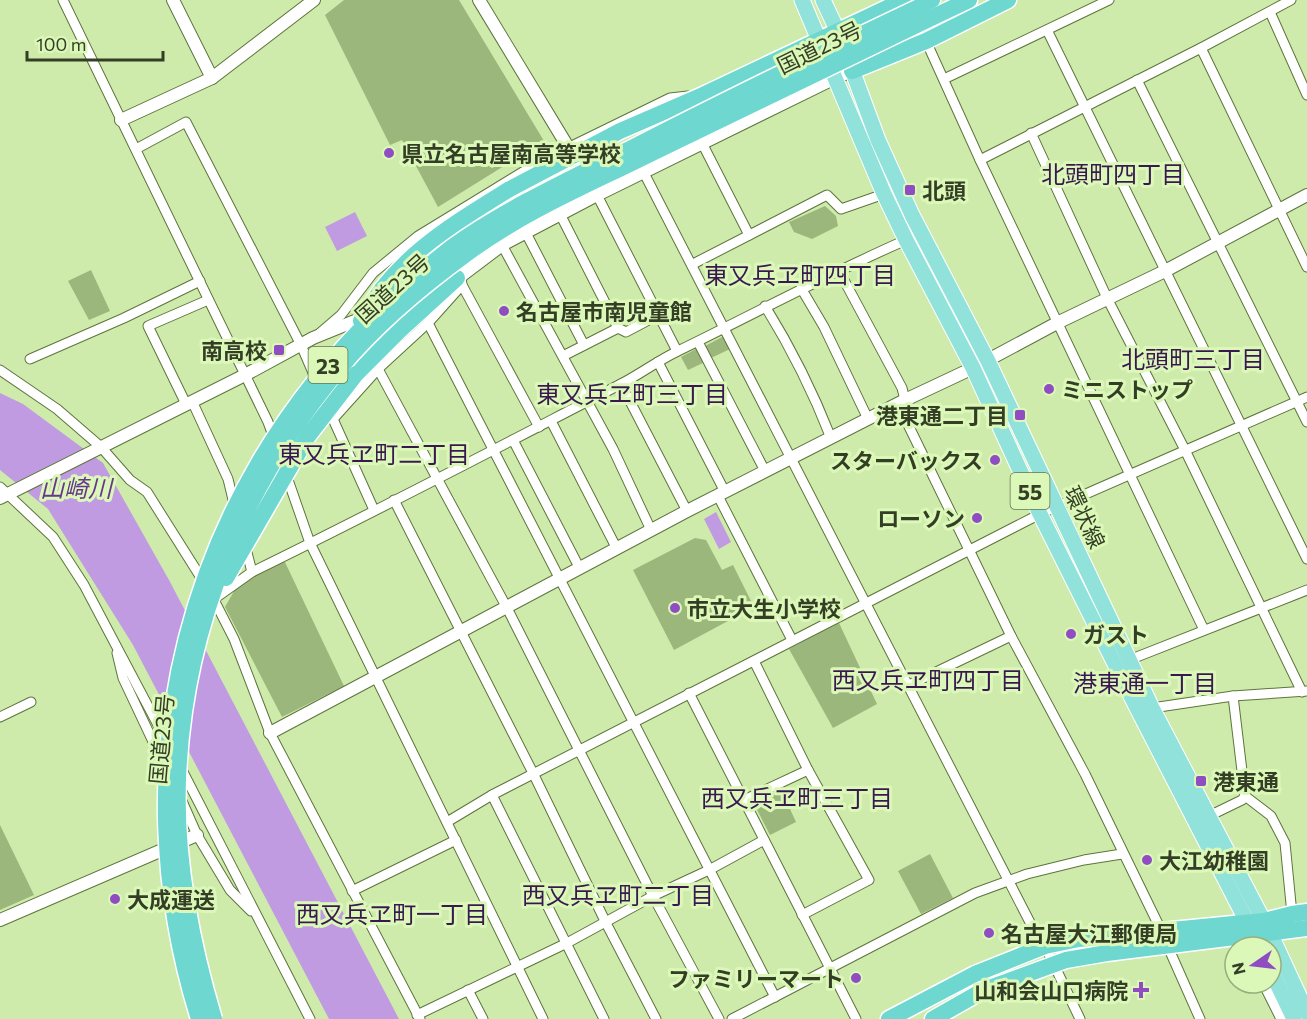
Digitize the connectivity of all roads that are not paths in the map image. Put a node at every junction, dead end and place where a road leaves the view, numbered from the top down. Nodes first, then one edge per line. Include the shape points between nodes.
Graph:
1 (63, 0) edge
2 (173, 0) edge
3 (314, 0) edge
4 (479, 0) edge
5 (802, 0) edge
6 (823, 0) edge
7 (904, 0) edge
8 (932, 0) edge
9 (969, 0) edge
10 (1008, 0) edge
11 (1109, 0) edge
12 (1291, 0) edge
13 (1270, 12) junction
14 (1047, 30) junction
15 (837, 32) junction
16 (819, 39) junction
17 (926, 41) junction
18 (1201, 48) junction
19 (852, 71) junction
20 (212, 78) junction
21 (835, 78) junction
22 (944, 80) junction
23 (1137, 80) junction
24 (704, 94) junction
25 (1307, 95) edge
26 (1085, 105) junction
27 (121, 120) junction
28 (1031, 133) junction
29 (702, 142) junction
30 (568, 147) junction
31 (136, 149) junction
32 (980, 160) junction
33 (644, 173) junction
34 (884, 194) junction
35 (597, 195) junction
36 (1307, 195) edge
37 (1280, 210) junction
38 (560, 214) junction
39 (526, 233) junction
40 (749, 235) junction
41 (906, 240) junction
42 (1219, 242) junction
43 (502, 245) junction
44 (693, 264) junction
45 (1307, 267) edge
46 (838, 269) junction
47 (1165, 271) junction
48 (460, 280) junction
49 (200, 281) junction
50 (801, 288) junction
51 (208, 300) junction
52 (1108, 300) junction
53 (765, 306) junction
54 (660, 314) junction
55 (428, 323) junction
56 (1057, 323) junction
57 (724, 327) junction
58 (618, 328) junction
59 (354, 335) junction
60 (313, 338) junction
61 (698, 342) junction
62 (301, 345) junction
63 (584, 345) junction
64 (677, 351) junction
65 (563, 356) junction
66 (30, 359) dead end
67 (988, 361) junction
68 (658, 362) junction
69 (973, 368) junction
70 (378, 369) junction
71 (0, 370) edge
72 (245, 375) junction
73 (621, 384) junction
74 (1307, 397) edge
75 (588, 400) junction
76 (1297, 401) junction
77 (901, 402) junction
78 (189, 403) junction
79 (333, 419) junction
80 (868, 419) junction
81 (551, 421) junction
82 (1307, 422) edge
83 (1241, 425) junction
84 (539, 427) junction
85 (831, 438) junction
86 (513, 440) junction
87 (98, 448) junction
88 (494, 450) junction
89 (1185, 450) junction
90 (791, 459) junction
91 (765, 471) junction
92 (1131, 473) junction
93 (437, 478) junction
94 (6, 493) edge
95 (722, 494) junction
96 (394, 500) junction
97 (1056, 507) junction
98 (374, 510) junction
99 (687, 511) junction
100 (1040, 514) junction
101 (651, 530) junction
102 (310, 543) junction
103 (617, 549) junction
104 (970, 550) junction
105 (1307, 559) edge
106 (579, 567) junction
107 (252, 572) junction
108 (559, 578) junction
109 (1307, 590) edge
110 (212, 600) junction
111 (866, 603) junction
112 (507, 608) junction
113 (1261, 608) junction
114 (1204, 630) junction
115 (461, 633) junction
116 (1011, 636) junction
117 (114, 639) junction
118 (792, 640) junction
119 (1129, 660) junction
120 (754, 661) junction
121 (375, 677) junction
122 (909, 685) junction
123 (1304, 691) edge
124 (690, 693) junction
125 (1233, 696) junction
126 (31, 702) dead end
127 (1152, 708) junction
128 (0, 717) edge
129 (633, 722) junction
130 (270, 733) junction
131 (580, 749) junction
132 (808, 770) junction
133 (533, 774) junction
134 (492, 795) junction
135 (1245, 796) junction
136 (744, 800) junction
137 (1209, 816) junction
138 (447, 822) junction
139 (197, 835) junction
140 (456, 840) junction
141 (764, 840) junction
142 (1122, 854) junction
143 (709, 870) junction
144 (1010, 880) junction
145 (352, 891) junction
146 (653, 896) junction
147 (1299, 913) edge
148 (802, 915) junction
149 (259, 919) junction
150 (0, 920) edge
151 (606, 923) junction
152 (1307, 928) edge
153 (1161, 930) junction
154 (1255, 935) edge
155 (1223, 939) edge
156 (567, 943) junction
157 (1045, 946) junction
158 (1168, 947) junction
159 (1053, 964) junction
160 (517, 967) junction
161 (830, 968) junction
162 (1283, 977) edge
163 (1283, 985) edge
164 (468, 990) junction
165 (1269, 995) edge
166 (775, 997) junction
167 (1307, 1013) edge
168 (418, 1017) edge
169 (200, 1019) edge
170 (214, 1019) edge
171 (310, 1019) edge
172 (483, 1019) edge
173 (543, 1019) edge
174 (604, 1019) edge
175 (656, 1019) edge
176 (719, 1019) edge
177 (732, 1019) edge
178 (856, 1019) edge
179 (889, 1019) edge
180 (933, 1019) edge
181 (1080, 1019) edge
182 (1200, 1019) edge
183 (1281, 1019) edge
184 (1294, 1019) edge

1 - 27 street
2 - 20 street
3 - 20 street
4 - 30 street
5 - 16 main road, 環状線
6 - 15 main road, 環状線
7 - 15 highway
8 - 59 highway, 国道23号 / 23, bridge via 512,210 453,247
9 - 110 highway, 国道23号 / 23, bridge via 548,204 471,250 418,291 341,367 296,426 234,538
10 - 17 highway
11 - 14 street
12 - 13 street
13 - 18 street
13 - 25 street
14 - 22 street
14 - 26 street
15 - 16 highway
15 - 19 main road, 環状線 / 55
16 - 21 main road, 環状線 / 55
16 - 24 highway
17 - 19 highway
17 - 22 street
18 - 23 street
18 - 37 street
19 - 21 street
19 - 67 main road, 環状線 / 55 via 912,214
20 - 27 street
21 - 29 street
21 - 34 main road, 環状線 / 55
22 - 32 street
23 - 26 street
23 - 42 street
24 - 30 street via 670,98
24 - 59 highway, bridge via 620,131 508,190 425,244 373,299
26 - 28 street
26 - 47 street
27 - 31 street
28 - 32 street
28 - 52 street
29 - 33 street
29 - 40 street
30 - 60 street via 417,236 373,273 341,315
31 - 49 street
31 - 62 street via 186,122
32 - 56 street
33 - 35 street
33 - 44 street
34 - 40 street via 841,209 827,195
34 - 41 main road, 環状線 / 55
35 - 38 street
35 - 54 street
36 - 37 street
37 - 42 street
37 - 45 street
38 - 39 street
38 - 58 street
39 - 43 street
39 - 63 street
40 - 44 street
41 - 46 street
41 - 69 main road, 環状線 / 55
42 - 47 street
42 - 76 street
43 - 48 street
43 - 65 street
44 - 57 street
46 - 50 street
46 - 77 street via 902,388
47 - 52 street
47 - 83 street
48 - 55 street
48 - 60 street
48 - 84 street
48 - 110 highway, bridge via 400,330 356,374 308,436
49 - 51 street
49 - 66 street
50 - 53 street
50 - 80 street
51 - 72 street
51 - 78 street via 147,326
52 - 56 street
52 - 89 street
53 - 57 street
53 - 85 street via 819,407
54 - 58 street via 626,332
54 - 64 street
55 - 70 street
55 - 88 street
56 - 67 street
56 - 92 street
57 - 61 street
57 - 90 street
58 - 63 street
59 - 169 highway, 国道23号 / 23, bridge via 277,430 240,495 216,547 177,676 169,733 166,833 182,948
60 - 62 street
61 - 64 street
61 - 91 street
62 - 72 street
62 - 79 street
63 - 65 street
64 - 68 street
65 - 75 street
67 - 69 street
67 - 97 main road, 環状線 / 55
68 - 73 street
68 - 95 street
69 - 77 street
69 - 100 main road, 環状線 / 55
70 - 79 street
70 - 93 street
71 - 87 street via 57,409
72 - 78 street
72 - 102 street via 268,422
73 - 75 street
73 - 99 street
74 - 76 street
75 - 81 street
75 - 101 street
76 - 82 street
76 - 83 street
77 - 80 street
77 - 104 street
78 - 87 street
78 - 107 street via 228,479
79 - 98 street
80 - 85 street
81 - 84 street
81 - 103 street
83 - 89 street
83 - 105 street
84 - 86 street
85 - 90 street
86 - 88 street
86 - 106 street
87 - 94 street
87 - 110 street via 147,492 191,559
88 - 93 street
88 - 108 street
89 - 92 street
89 - 113 street
90 - 91 street
90 - 111 street
91 - 95 street
92 - 97 street
92 - 114 street
93 - 96 street
93 - 112 street
94 - 117 street via 53,537
95 - 99 street
95 - 118 street
96 - 98 street
96 - 115 street
97 - 100 street
97 - 119 main road, 環状線 / 55
98 - 102 street
99 - 101 street
100 - 104 street
100 - 154 main road, 環状線 / 55
101 - 103 street
102 - 107 street
102 - 121 street
103 - 106 street
104 - 111 street
104 - 116 street
106 - 108 street
107 - 110 street
108 - 112 street
108 - 129 street
109 - 113 street
110 - 130 street via 228,628
110 - 170 highway, 国道23号 / 23, bridge via 189,683 178,782 179,830 192,936
111 - 118 street
111 - 122 street
112 - 115 street
112 - 131 street
113 - 114 street
113 - 123 street
114 - 119 street
115 - 121 street
115 - 133 street
116 - 122 street
116 - 142 street via 1085,774
117 - 139 street via 123,678
117 - 149 street
118 - 120 street
119 - 127 main road, 環状線 / 55
120 - 124 street
120 - 132 street
121 - 130 street
121 - 138 street
122 - 144 street
123 - 125 street
124 - 129 street
124 - 136 street
125 - 127 street
125 - 135 street
126 - 128 street
127 - 137 main road, 環状線 / 55
129 - 131 street
129 - 143 street
130 - 145 street
131 - 133 street
131 - 146 street
132 - 136 street
132 - 148 street via 869,880
133 - 134 street
133 - 151 street
134 - 138 street
134 - 156 street
135 - 137 street
135 - 147 street via 1271,816 1285,843
136 - 141 street
137 - 154 main road, 環状線 / 55
138 - 140 street
139 - 149 street via 230,890
139 - 150 street
140 - 145 street
140 - 160 street
141 - 143 street
141 - 148 street
142 - 144 street
142 - 153 street
143 - 146 street
143 - 166 street
144 - 157 street
144 - 161 street via 975,893
145 - 168 street
146 - 151 street
146 - 176 street
147 - 154 highway
148 - 161 street
149 - 171 street
151 - 156 street
151 - 175 street
152 - 154 highway
153 - 154 highway
153 - 157 highway
155 - 158 highway
156 - 160 street
156 - 174 street
157 - 159 street
157 - 179 highway via 975,974
158 - 159 highway
158 - 182 street
159 - 180 highway via 984,990
159 - 181 street
160 - 164 street
160 - 173 street
161 - 166 street
161 - 178 street
162 - 167 main road, 環状線 / 55
163 - 184 main road, 環状線 / 55
164 - 168 street
164 - 172 street
165 - 183 street
166 - 177 street

